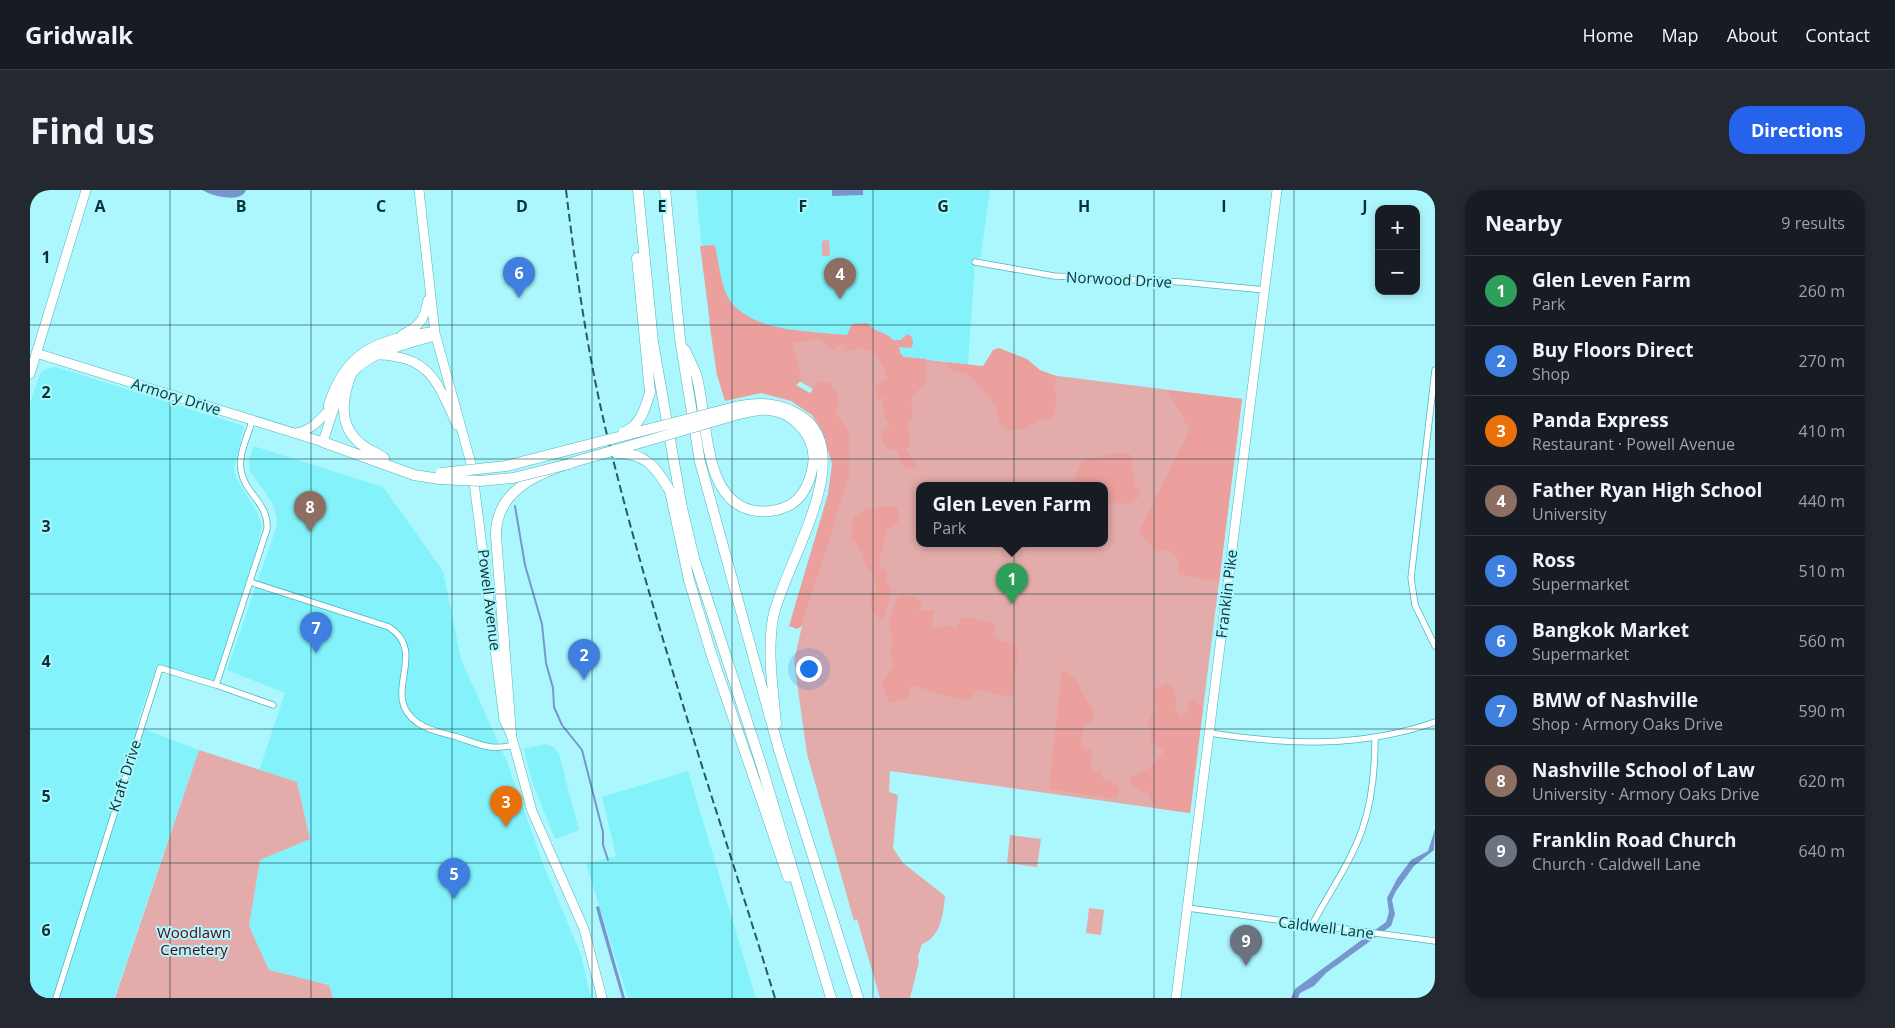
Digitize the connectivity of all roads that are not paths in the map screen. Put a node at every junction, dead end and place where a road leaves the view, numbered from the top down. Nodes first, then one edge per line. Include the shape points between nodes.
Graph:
1 (86, 190) edge
2 (419, 190) edge
3 (633, 190) edge
4 (638, 190) edge
5 (665, 190) edge
6 (1277, 190) edge
7 (975, 262) dead end
8 (430, 290) junction
9 (1265, 290) junction
10 (435, 333) junction
11 (396, 339) junction
12 (680, 339) junction
13 (33, 352) edge
14 (377, 355) junction
15 (1435, 370) edge
16 (352, 372) junction
17 (30, 374) edge
18 (737, 411) junction
19 (326, 413) junction
20 (252, 421) junction
21 (293, 433) junction
22 (602, 441) junction
23 (320, 442) junction
24 (467, 445) junction
25 (605, 453) junction
26 (384, 458) junction
27 (569, 464) junction
28 (440, 476) junction
29 (250, 582) junction
30 (1435, 646) edge
31 (216, 685) junction
32 (272, 705) dead end
33 (1435, 722) edge
34 (1210, 733) junction
35 (511, 734) junction
36 (1375, 738) junction
37 (513, 745) junction
38 (779, 750) junction
39 (1188, 908) junction
40 (1312, 926) junction
41 (1435, 941) edge
42 (824, 975) junction
43 (56, 998) edge
44 (602, 998) edge
45 (831, 998) edge
46 (858, 998) edge
47 (1176, 998) edge

1 - 13 main road
2 - 8 main road, Powell Avenue
3 - 22 highway, bridge via 650,392 643,415 632,428
4 - 42 highway via 653,342 688,533
5 - 12 highway
6 - 9 main road, Franklin Pike
7 - 9 street, Norwood Drive via 1052,276
8 - 10 main road, Powell Avenue
8 - 11 main road via 425,315 417,327
9 - 34 main road, Franklin Pike
10 - 11 main road
10 - 14 main road
10 - 24 main road, Powell Avenue
11 - 19 main road via 365,352 347,366 335,386
12 - 18 highway via 696,374 713,464 724,492 738,504 757,511 767,512 793,503 801,496 811,475 814,452 810,441 800,425 782,413
12 - 38 highway via 700,462
13 - 17 main road
13 - 20 main road, Armory Drive
14 - 16 main road
14 - 24 main road via 407,358 428,371 437,382
15 - 30 street via 1411,578 1415,605
16 - 23 main road via 337,398
16 - 26 highway via 343,401 347,425 361,444
18 - 22 highway, bridge
18 - 25 highway, bridge
18 - 38 highway via 754,403 794,412 813,428 822,455 817,499 788,569 773,617 771,670
19 - 21 main road via 304,432
19 - 23 main road
20 - 21 main road, Armory Drive
20 - 29 street via 241,456 241,470 244,481 264,509 267,525
21 - 23 main road, Armory Drive
22 - 28 highway, bridge via 506,466
23 - 26 highway
23 - 28 highway via 414,475
24 - 35 main road, Powell Avenue via 504,720
25 - 27 highway
25 - 42 highway, bridge via 628,453 645,459 656,468 670,491 689,580 711,653
26 - 28 highway
27 - 28 highway, bridge via 513,478 480,481
27 - 35 highway, bridge via 519,486 508,496 499,512 496,536
29 - 31 street
29 - 37 street via 389,627 406,650 401,695 405,710 412,718 426,727 492,748
31 - 32 street, Kraft Drive
31 - 43 street, Kraft Drive via 160,668
33 - 36 street
34 - 36 street via 1292,743
34 - 39 main road, Franklin Pike
35 - 37 main road, Powell Avenue
36 - 40 street via 1372,778 1362,830
37 - 44 main road, Powell Avenue via 532,811 584,929
38 - 46 highway
39 - 40 street, Caldwell Lane
39 - 47 main road, Franklin Pike
40 - 41 street, Caldwell Lane
42 - 45 highway

